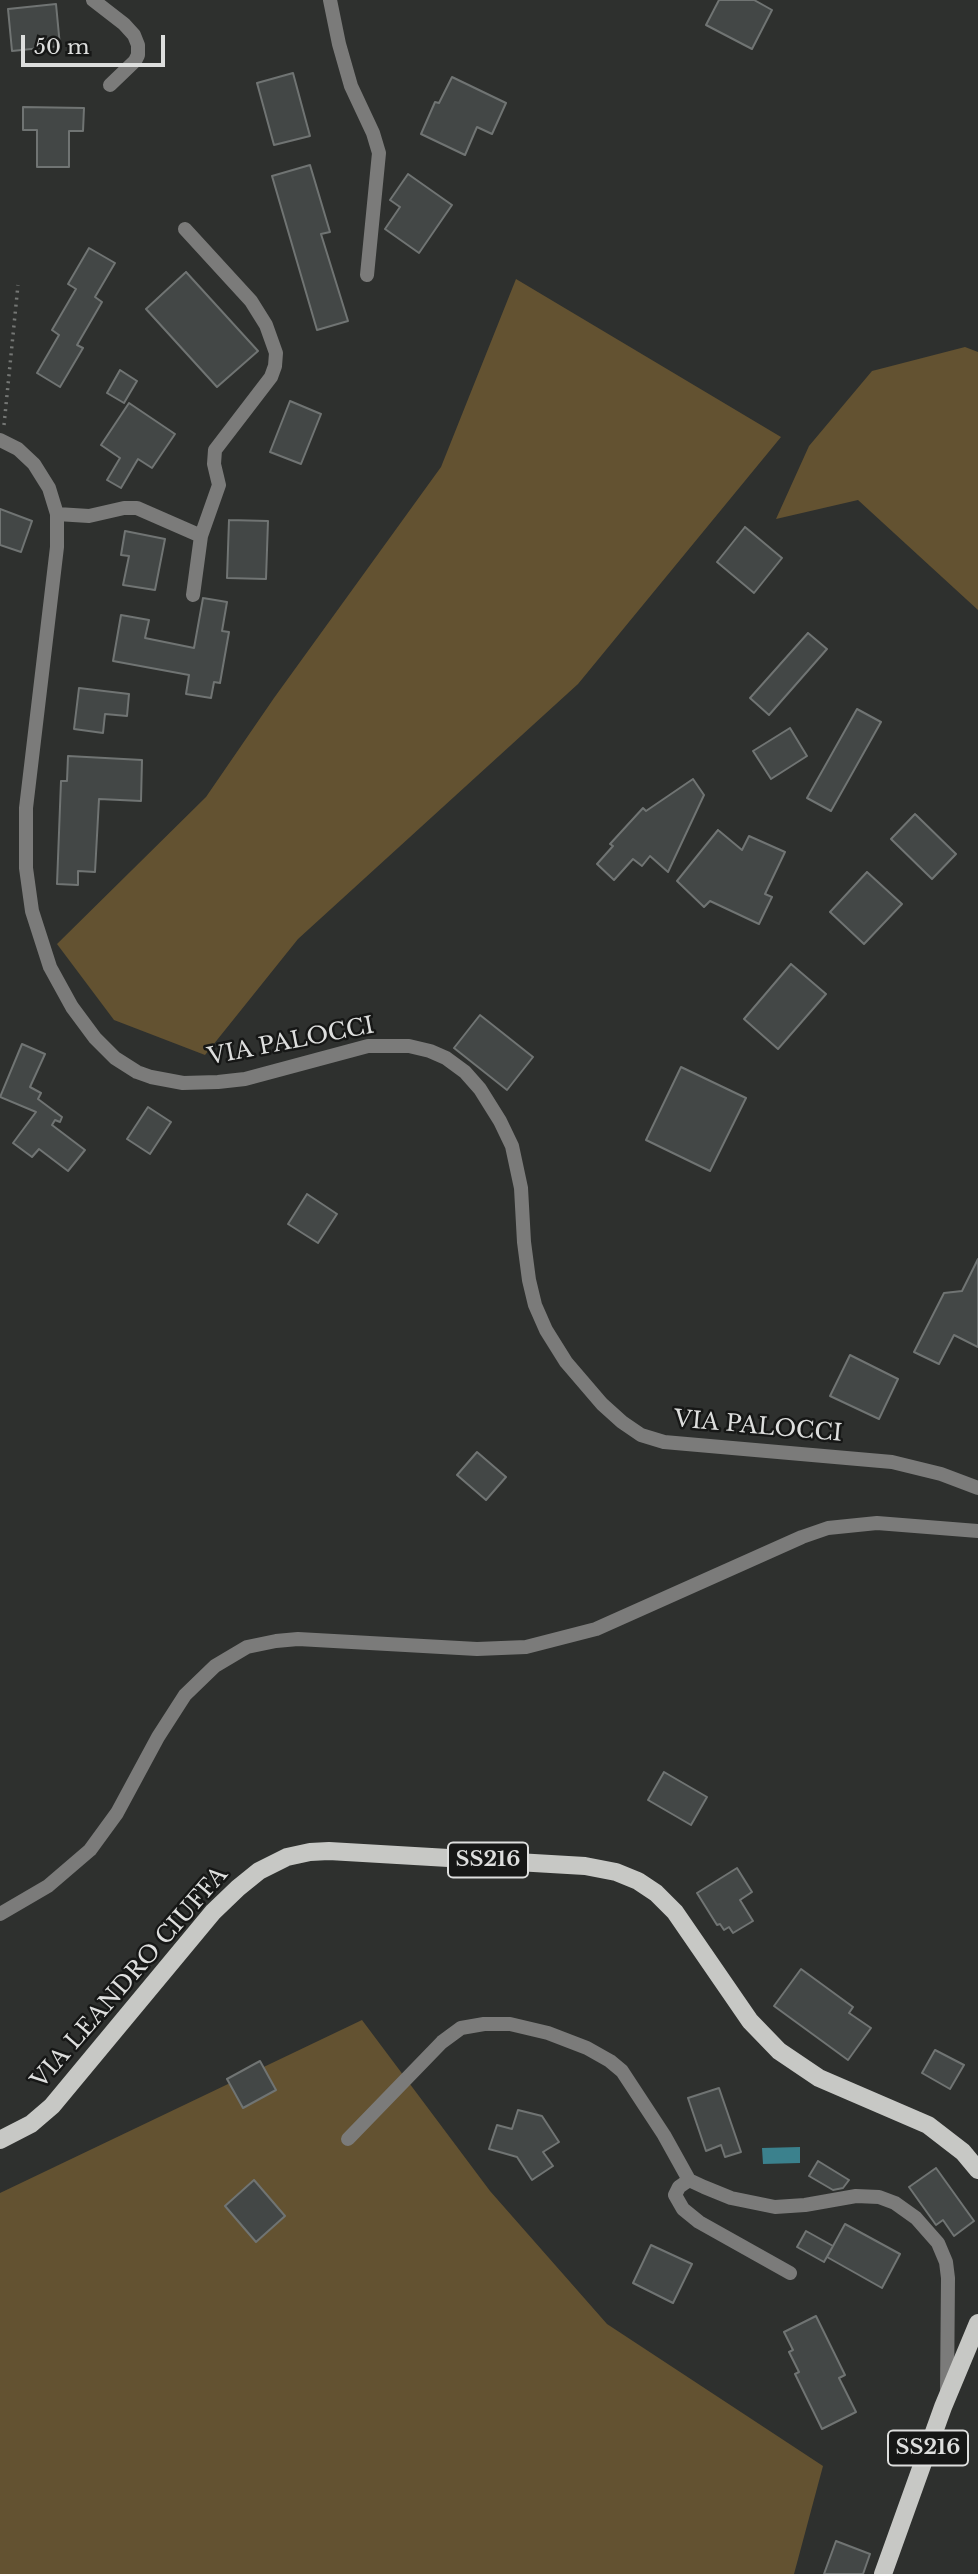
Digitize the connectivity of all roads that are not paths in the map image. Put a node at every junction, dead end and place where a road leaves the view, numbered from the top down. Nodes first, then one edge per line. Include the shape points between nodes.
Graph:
1 (93, 0) edge
2 (330, 0) edge
3 (110, 85) dead end
4 (185, 229) dead end
5 (367, 275) dead end
6 (1, 440) edge
7 (57, 514) junction
8 (201, 536) junction
9 (193, 595) dead end
10 (978, 1488) edge
11 (978, 1531) edge
12 (0, 1914) edge
13 (348, 2139) dead end
14 (0, 2140) edge
15 (978, 2170) edge
16 (689, 2180) junction
17 (790, 2273) dead end
18 (978, 2323) edge
19 (947, 2399) junction
20 (883, 2574) edge

1 - 3 street via 124,24 138,45 135,61
2 - 5 street via 351,86 379,153
4 - 8 street via 260,313 276,353 266,386 215,450 219,485
6 - 7 street, VIA PALOCCI via 34,464 49,488
7 - 8 street via 89,516 137,508
7 - 10 street, VIA PALOCCI via 26,808 26,868 32,911 50,967 94,1038 136,1072 183,1083 245,1079 368,1046 409,1046 446,1058 480,1089 512,1146 521,1188 529,1280 545,1330 566,1362 622,1422 664,1442 892,1462
8 - 9 street
11 - 12 street via 890,1524 828,1528 596,1629 526,1647 477,1649 298,1639 247,1647 215,1666 186,1695 117,1813 84,1857 48,1886
13 - 16 street via 448,2036 469,2026 510,2024 566,2039 617,2066
14 - 15 main road, VIA LEANDRO CIUFFA / SS216 via 31,2124 52,2106 238,1888 286,1857 329,1851 575,1865 638,1881 675,1912 750,2021 785,2056 827,2081 928,2125
16 - 17 street via 675,2195 683,2209
16 - 19 street via 762,2206 879,2197 916,2218 938,2243 946,2262
18 - 19 main road, SS216
19 - 20 main road, SS216

